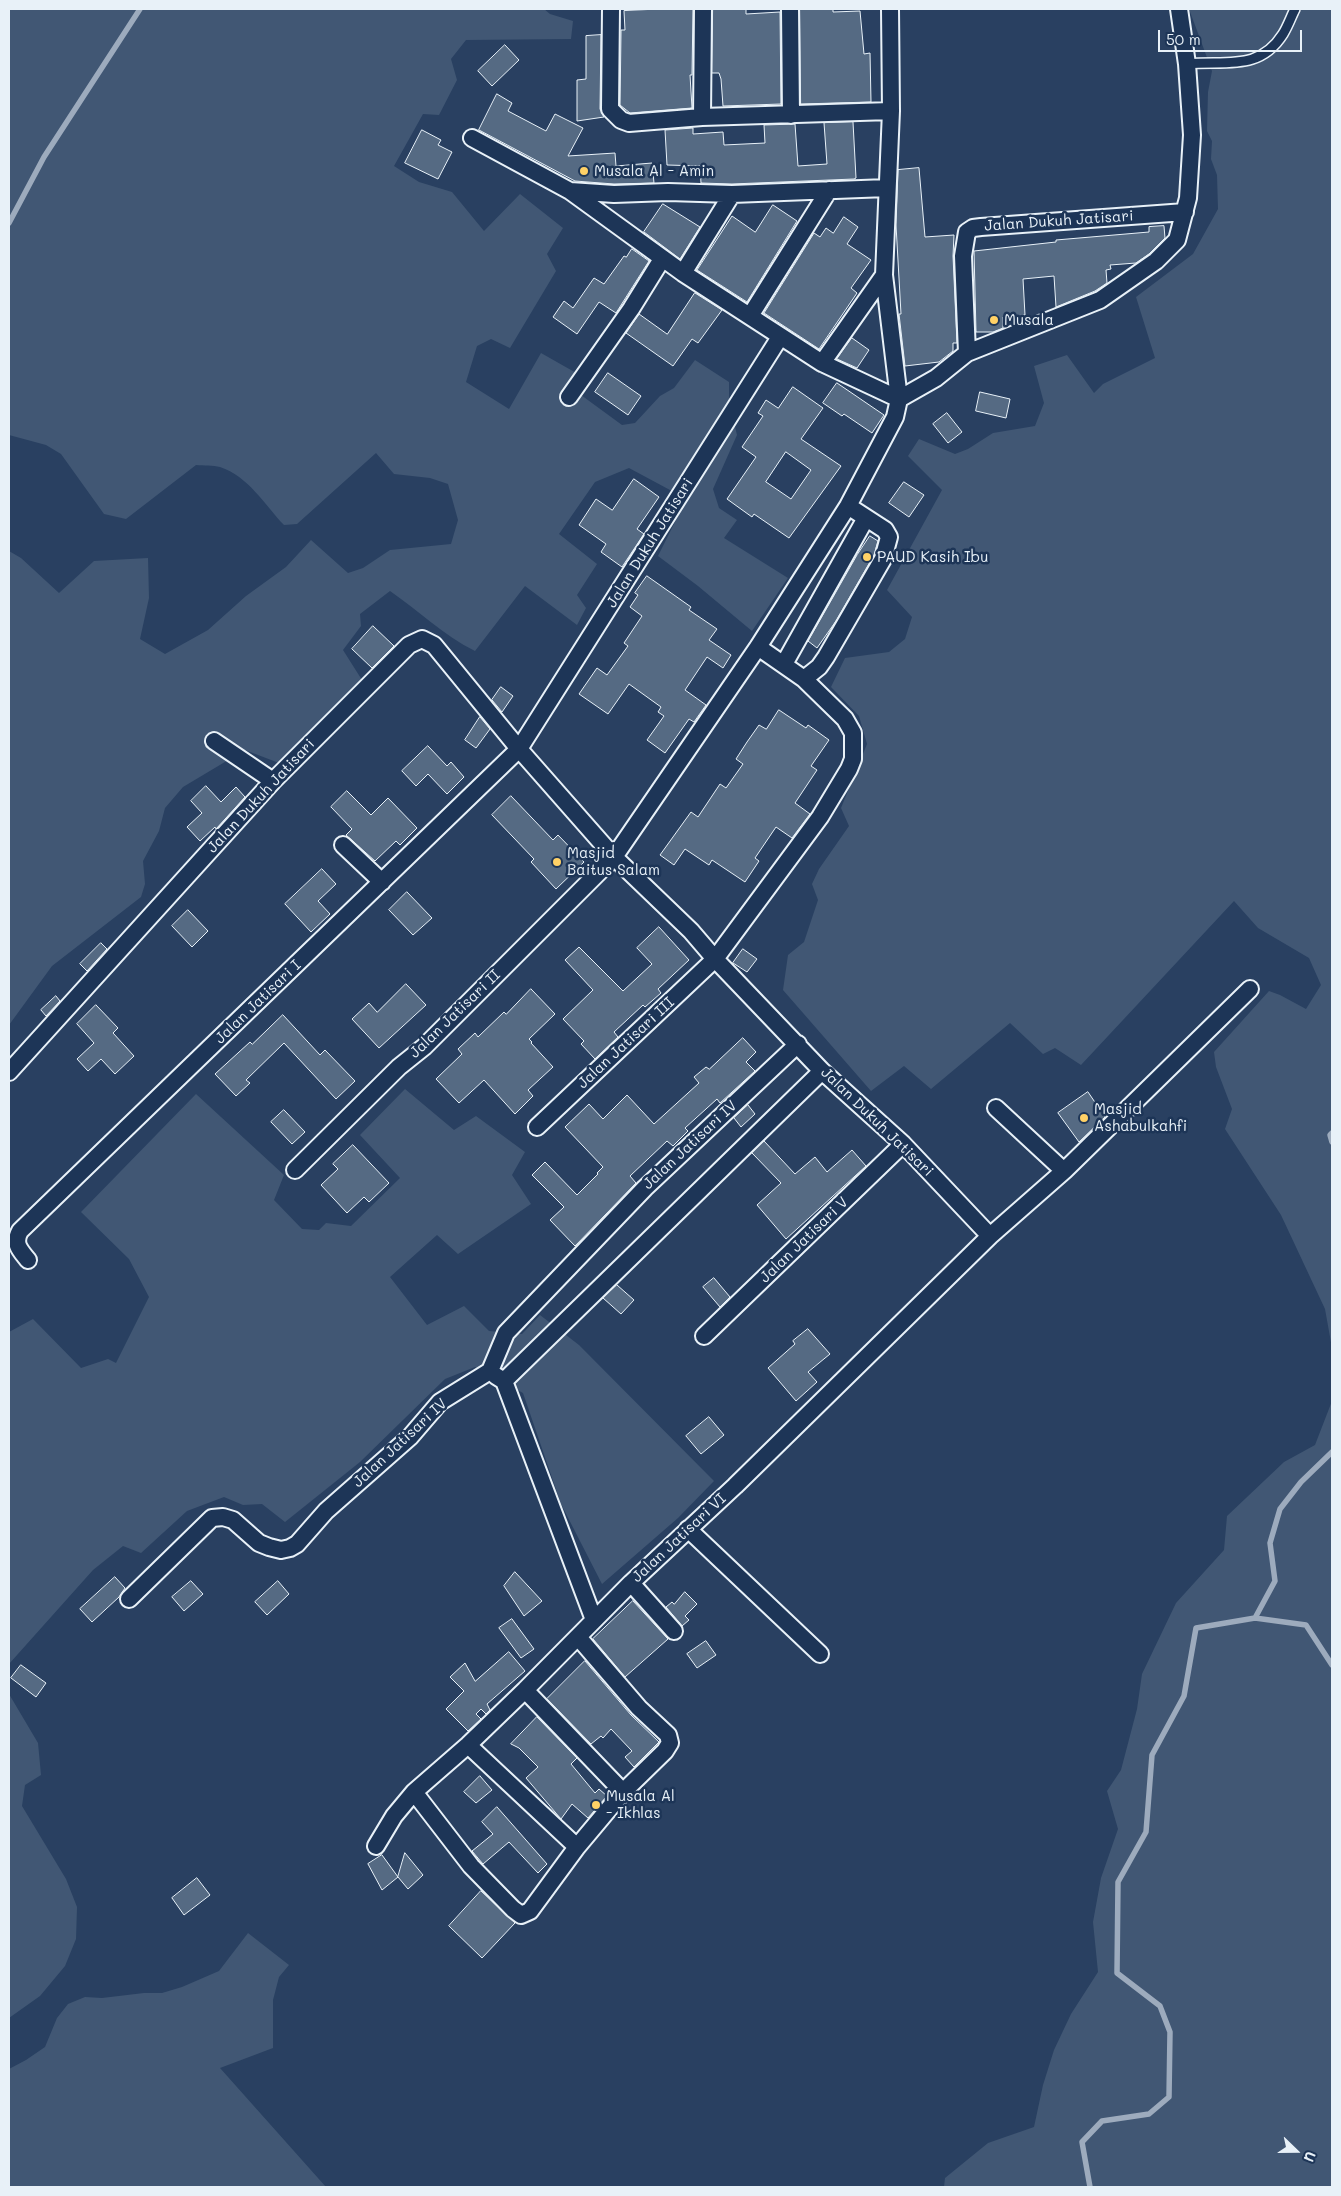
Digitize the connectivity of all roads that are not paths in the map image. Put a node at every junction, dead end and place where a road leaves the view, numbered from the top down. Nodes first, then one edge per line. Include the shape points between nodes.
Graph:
1 (611, 9) edge
2 (702, 9) edge
3 (790, 9) edge
4 (890, 9) edge
5 (1179, 9) edge
6 (1295, 9) edge
7 (1187, 64) junction
8 (890, 111) junction
9 (791, 115) junction
10 (702, 116) junction
11 (472, 138) dead end
12 (887, 188) junction
13 (829, 190) junction
14 (570, 191) junction
15 (732, 194) junction
16 (1184, 212) junction
17 (662, 259) junction
18 (682, 273) junction
19 (884, 275) junction
20 (750, 316) junction
21 (780, 337) junction
22 (967, 353) junction
23 (822, 363) junction
24 (569, 398) dead end
25 (899, 398) junction
26 (848, 506) junction
27 (866, 518) junction
28 (758, 647) junction
29 (784, 664) junction
30 (804, 679) junction
31 (214, 742) dead end
32 (519, 749) junction
33 (274, 781) junction
34 (343, 845) dead end
35 (614, 857) junction
36 (382, 882) junction
37 (715, 959) junction
38 (1250, 989) dead end
39 (798, 1044) junction
40 (822, 1071) junction
41 (9, 1072) edge
42 (996, 1108) dead end
43 (537, 1127) dead end
44 (904, 1144) junction
45 (295, 1170) dead end
46 (1064, 1171) junction
47 (990, 1236) junction
48 (28, 1260) dead end
49 (704, 1336) dead end
50 (490, 1371) junction
51 (504, 1381) junction
52 (688, 1530) junction
53 (631, 1583) junction
54 (129, 1599) dead end
55 (594, 1620) junction
56 (674, 1631) dead end
57 (578, 1637) junction
58 (820, 1654) dead end
59 (525, 1690) junction
60 (468, 1745) junction
61 (414, 1792) junction
62 (623, 1792) junction
63 (376, 1846) dead end
64 (577, 1848) junction

1 - 10 street via 610,109 614,115 629,123
2 - 10 street
3 - 9 street
4 - 8 street
5 - 7 street
6 - 7 lane via 1273,47 1252,61
7 - 16 street via 1192,135 1188,198
8 - 9 street
8 - 12 street
9 - 10 street
11 - 14 street
12 - 13 street
12 - 19 street
13 - 15 street
13 - 20 street
14 - 15 street
14 - 17 street
15 - 18 street
16 - 22 street via 1177,240 1167,251 1100,300
16 - 22 street, Jalan Dukuh Jatisari via 973,228 967,232 963,256
17 - 18 street
17 - 24 street
18 - 20 street
19 - 23 street
19 - 25 street
20 - 21 street
21 - 23 street
21 - 32 street, Jalan Dukuh Jatisari
22 - 25 street via 936,378
23 - 25 street
25 - 26 street via 895,418
26 - 27 street
26 - 28 street
27 - 29 street
27 - 30 street via 885,530 889,537 883,559 826,657
28 - 29 street
28 - 35 street
29 - 30 street
30 - 37 street via 845,719 853,733 853,759 820,817
31 - 33 street
32 - 33 street, Jalan Dukuh Jatisari via 434,645 422,640 409,645
32 - 35 street, Jalan Dukuh Jatisari
32 - 36 street, Jalan Jatisari I
33 - 41 street, Jalan Dukuh Jatisari
34 - 36 street
35 - 37 street, Jalan Dukuh Jatisari via 691,931
35 - 45 street, Jalan Jatisari II
36 - 48 street, Jalan Jatisari I via 20,1231 16,1237 17,1245
37 - 39 street, Jalan Dukuh Jatisari
37 - 43 street, Jalan Jatisari III
38 - 46 street
39 - 40 street, Jalan Dukuh Jatisari
39 - 50 street, Jalan Jatisari IV via 645,1188 506,1333
40 - 44 street, Jalan Dukuh Jatisari
40 - 51 street
42 - 46 street
44 - 47 street, Jalan Dukuh Jatisari
44 - 49 street, Jalan Jatisari V
46 - 47 street
47 - 52 street, Jalan Jatisari VI
50 - 51 street
50 - 54 street, Jalan Jatisari IV via 440,1402 410,1437 290,1548 269,1547 259,1543 233,1520 212,1518
51 - 55 street
52 - 53 street, Jalan Jatisari VI
52 - 58 street
53 - 55 street, Jalan Jatisari VI
53 - 56 street
55 - 57 street, Jalan Jatisari VI
57 - 59 street, Jalan Jatisari VI
57 - 62 street via 669,1739 665,1751
59 - 60 street, Jalan Jatisari VI
59 - 62 street
60 - 61 street, Jalan Jatisari VI
60 - 64 street
61 - 63 street, Jalan Jatisari VI via 394,1816
61 - 64 street via 471,1866 521,1915 530,1911
62 - 64 street

